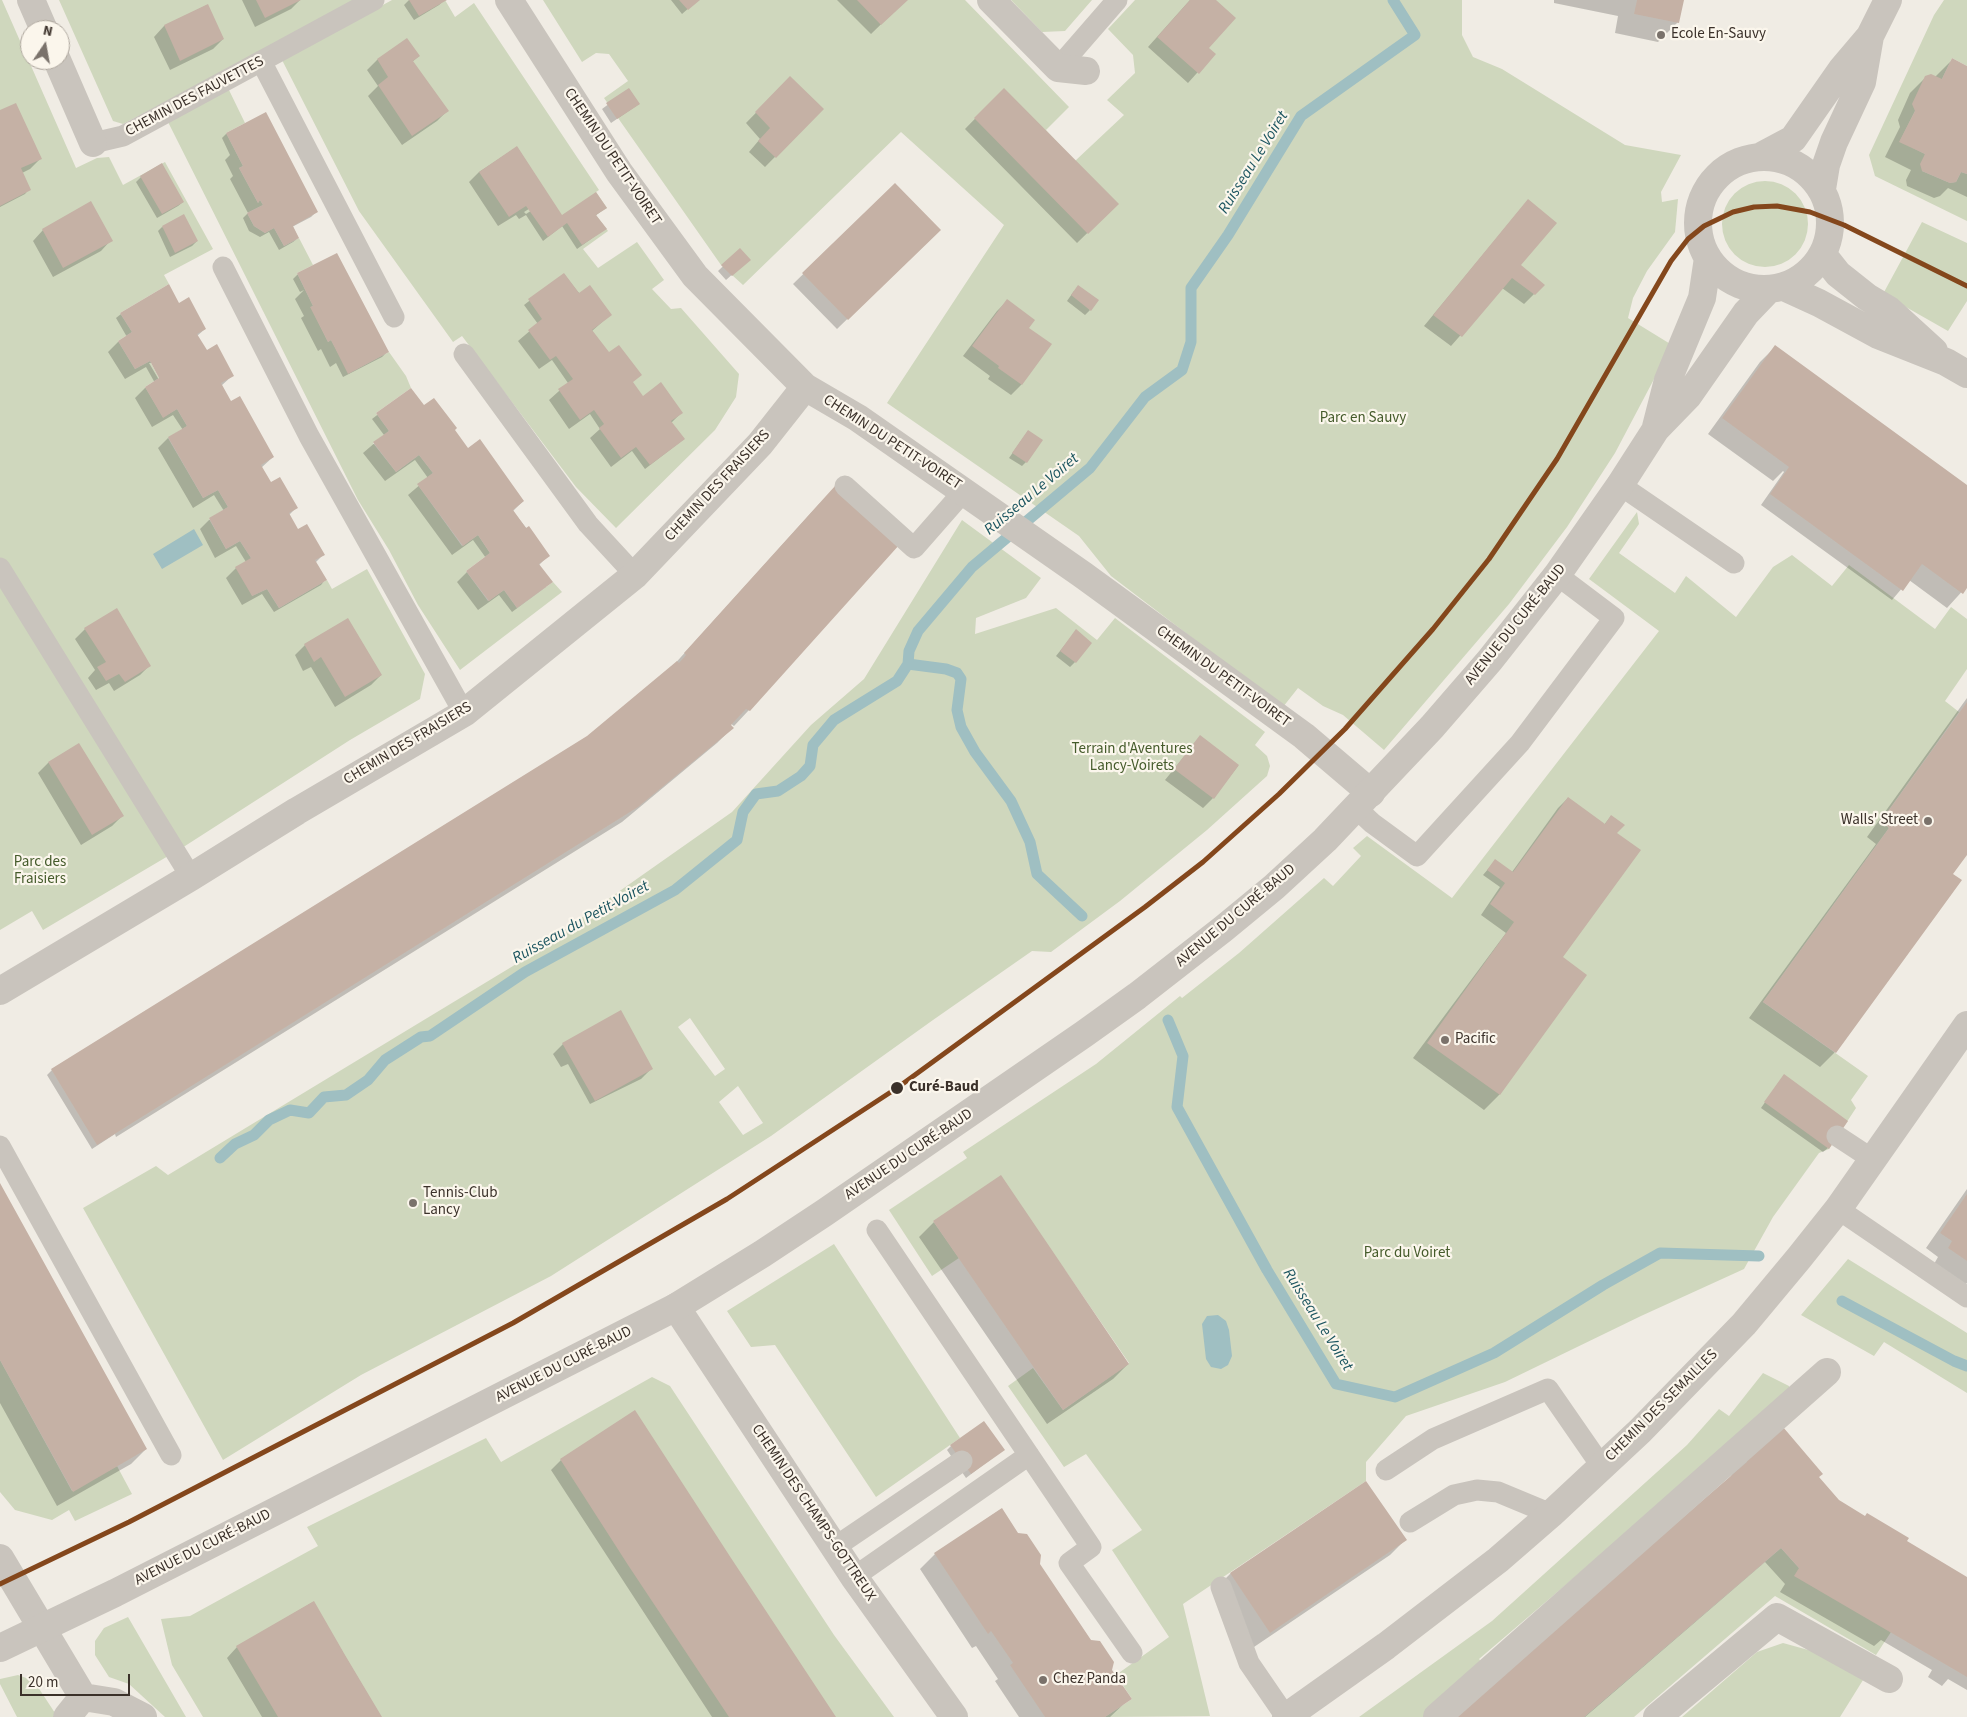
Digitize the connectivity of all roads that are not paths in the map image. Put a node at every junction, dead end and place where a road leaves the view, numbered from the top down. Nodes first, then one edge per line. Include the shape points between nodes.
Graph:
1 (31, 0) edge
2 (374, 0) edge
3 (509, 0) edge
4 (991, 0) edge
5 (1117, 0) edge
6 (1888, 0) edge
7 (40, 20) edge
8 (1870, 36) junction
9 (261, 61) junction
10 (1058, 68) junction
11 (61, 70) edge
12 (1086, 72) dead end
13 (93, 143) joint
14 (1763, 156) junction
15 (1822, 189) junction
16 (1823, 255) junction
17 (1708, 258) junction
18 (224, 267) dead end
19 (1776, 288) junction
20 (394, 317) dead end
21 (464, 354) dead end
22 (1956, 368) edge
23 (805, 387) junction
24 (1656, 429) junction
25 (1620, 484) junction
26 (845, 486) dead end
27 (972, 496) junction
28 (1734, 563) dead end
29 (0, 568) edge
30 (635, 575) junction
31 (1557, 575) junction
32 (464, 713) junction
33 (1364, 801) junction
34 (191, 877) junction
35 (0, 991) edge
36 (1967, 1025) edge
37 (1837, 1136) dead end
38 (0, 1146) edge
39 (1872, 1159) junction
40 (1838, 1209) junction
41 (877, 1230) dead end
42 (1967, 1297) edge
43 (676, 1306) junction
44 (1827, 1372) dead end
45 (171, 1455) dead end
46 (1029, 1455) junction
47 (962, 1461) dead end
48 (1602, 1467) junction
49 (1386, 1470) dead end
50 (1551, 1514) junction
51 (1410, 1522) dead end
52 (835, 1547) junction
53 (0, 1558) edge
54 (854, 1577) junction
55 (1221, 1587) dead end
56 (40, 1628) junction
57 (0, 1648) edge
58 (1132, 1653) dead end
59 (1889, 1679) dead end
60 (75, 1707) edge
61 (143, 1717) edge
62 (954, 1717) edge
63 (1286, 1717) edge
64 (1437, 1717) edge
65 (1658, 1717) edge

1 - 7 street
2 - 9 lane, CHEMIN DES FAUVETTES
3 - 23 street, CHEMIN DU PETIT-VOIRET via 619,172 695,276
4 - 10 street
5 - 10 lane
6 - 8 street
8 - 14 street via 1842,69 1793,139
8 - 15 street via 1862,82 1834,142
9 - 13 lane, CHEMIN DES FAUVETTES via 123,136
9 - 20 lane
10 - 12 street
11 - 13 street, CHEMIN DES FAUVETTES
14 - 15 street via 1781,158 1795,165
14 - 17 street via 1733,164 1709,187 1700,207 1698,230
15 - 16 street via 1830,214 1830,232
16 - 19 street via 1800,280
16 - 22 street via 1838,274 1889,310
17 - 19 street via 1734,282 1754,289
17 - 24 street, AVENUE DU CURÉ-BAUD via 1702,298 1668,380
18 - 32 lane via 309,436
19 - 22 street via 1819,302 1878,335
19 - 24 street, AVENUE DU CURÉ-BAUD via 1746,312 1688,396
21 - 30 lane via 588,524
23 - 27 street, CHEMIN DU PETIT-VOIRET via 858,418
23 - 30 street, CHEMIN DES FRAISIERS via 760,444
24 - 25 street, AVENUE DU CURÉ-BAUD
25 - 28 lane
25 - 31 street, AVENUE DU CURÉ-BAUD
26 - 27 lane via 914,548
27 - 33 street, CHEMIN DU PETIT-VOIRET via 1297,731
29 - 34 lane
30 - 32 street, CHEMIN DES FRAISIERS
31 - 33 street, AVENUE DU CURÉ-BAUD via 1432,727
31 - 33 lane via 1614,618 1520,743 1416,856 1372,823
32 - 34 street, CHEMIN DES FRAISIERS via 297,810
33 - 43 street, AVENUE DU CURÉ-BAUD via 1274,887 1137,996 824,1213
34 - 35 street, CHEMIN DES FRAISIERS
36 - 39 street, CHEMIN DES SEMAILLES
37 - 39 lane
38 - 45 lane
39 - 40 street, CHEMIN DES SEMAILLES
40 - 42 lane
40 - 48 street, CHEMIN DES SEMAILLES via 1744,1324
41 - 46 lane
43 - 52 street, CHEMIN DES CHAMPS-GOTTREUX
43 - 56 street, AVENUE DU CURÉ-BAUD via 170,1565
44 - 64 street
46 - 54 lane
46 - 58 lane via 1091,1547 1069,1563
47 - 52 lane
48 - 49 lane via 1548,1389 1433,1439
48 - 50 street, CHEMIN DES SEMAILLES
50 - 51 lane via 1498,1492 1476,1490 1454,1495
50 - 63 street, CHEMIN DES SEMAILLES via 1498,1560 1386,1646
52 - 54 street, CHEMIN DES CHAMPS-GOTTREUX
53 - 56 street
54 - 62 street, CHEMIN DES CHAMPS-GOTTREUX
55 - 63 lane via 1249,1663
56 - 57 street, AVENUE DU CURÉ-BAUD
56 - 60 street
59 - 65 street via 1776,1617
60 - 61 street via 114,1702

